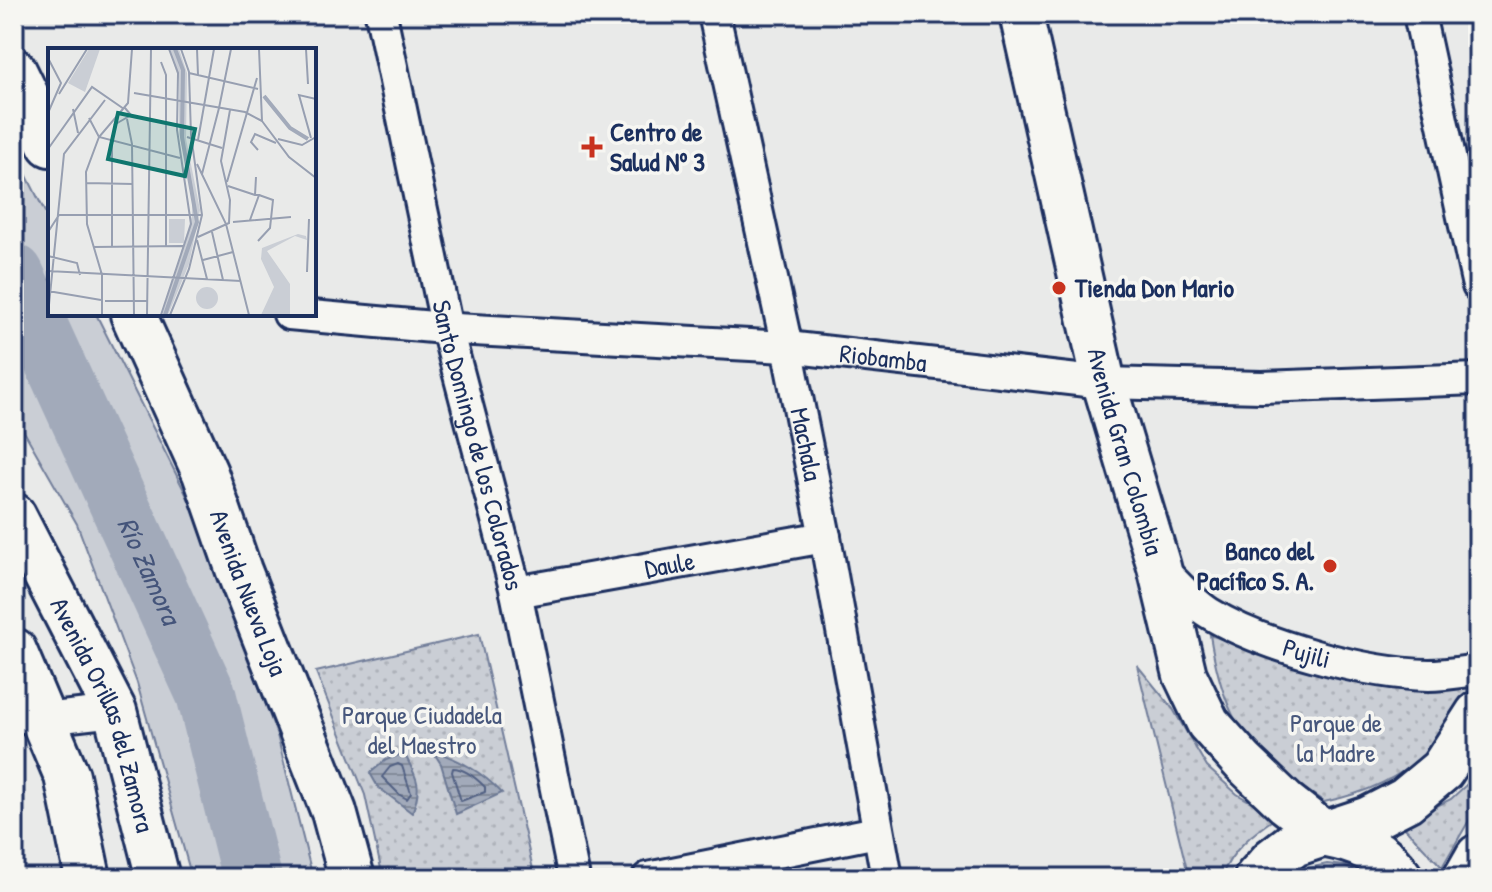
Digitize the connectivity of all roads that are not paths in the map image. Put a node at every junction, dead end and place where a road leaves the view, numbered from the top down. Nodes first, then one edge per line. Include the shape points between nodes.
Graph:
1 (381, 14) edge
2 (714, 14) edge
3 (1021, 14) edge
4 (1419, 14) edge
5 (14, 71) edge
6 (48, 140) edge
7 (1478, 286) edge
8 (134, 316) edge
9 (310, 316) edge
10 (447, 329) junction
11 (787, 347) junction
12 (1478, 379) edge
13 (1104, 383) junction
14 (14, 515) edge
15 (825, 537) junction
16 (1159, 567) junction
17 (516, 592) junction
18 (14, 651) edge
19 (1478, 670) edge
20 (115, 711) junction
21 (1478, 714) edge
22 (29, 717) edge
23 (877, 832) junction
24 (1327, 835) junction
25 (1478, 857) edge
26 (88, 878) edge
27 (158, 878) edge
28 (352, 878) edge
29 (574, 878) edge
30 (648, 878) edge
31 (887, 878) edge
32 (1257, 878) edge
33 (1400, 878) edge
34 (1466, 878) edge

1 - 10 street, Santo Domingo de los Colorados
2 - 11 street, Machala
3 - 13 street, Avenida Gran Colombia
4 - 7 street
5 - 6 main road
8 - 28 main road, Avenida Nueva Loja via 205,473 334,812
9 - 10 street, Riobamba
10 - 11 street, Riobamba
10 - 17 street, Santo Domingo de los Colorados
11 - 13 street, Riobamba
11 - 15 street, Machala
12 - 13 street, Riobamba via 1262,387
13 - 16 street, Avenida Gran Colombia
14 - 20 street, Avenida Orillas del Zamora
15 - 17 street, Daule
15 - 23 street, Machala
16 - 19 street, Pujili via 1208,612 1267,640 1388,671 1430,675
16 - 24 street, Avenida Gran Colombia via 1185,675 1208,723 1286,803
17 - 29 street, Santo Domingo de los Colorados
18 - 22 main road, Avenida Orillas del Zamora
20 - 22 street
20 - 27 street, Avenida Orillas del Zamora
21 - 24 main road via 1442,770 1406,800
22 - 26 main road, Avenida Orillas del Zamora via 67,776
23 - 30 street
23 - 31 street, Machala
24 - 32 main road via 1294,844
24 - 33 main road via 1356,841 1390,862
25 - 34 main road

